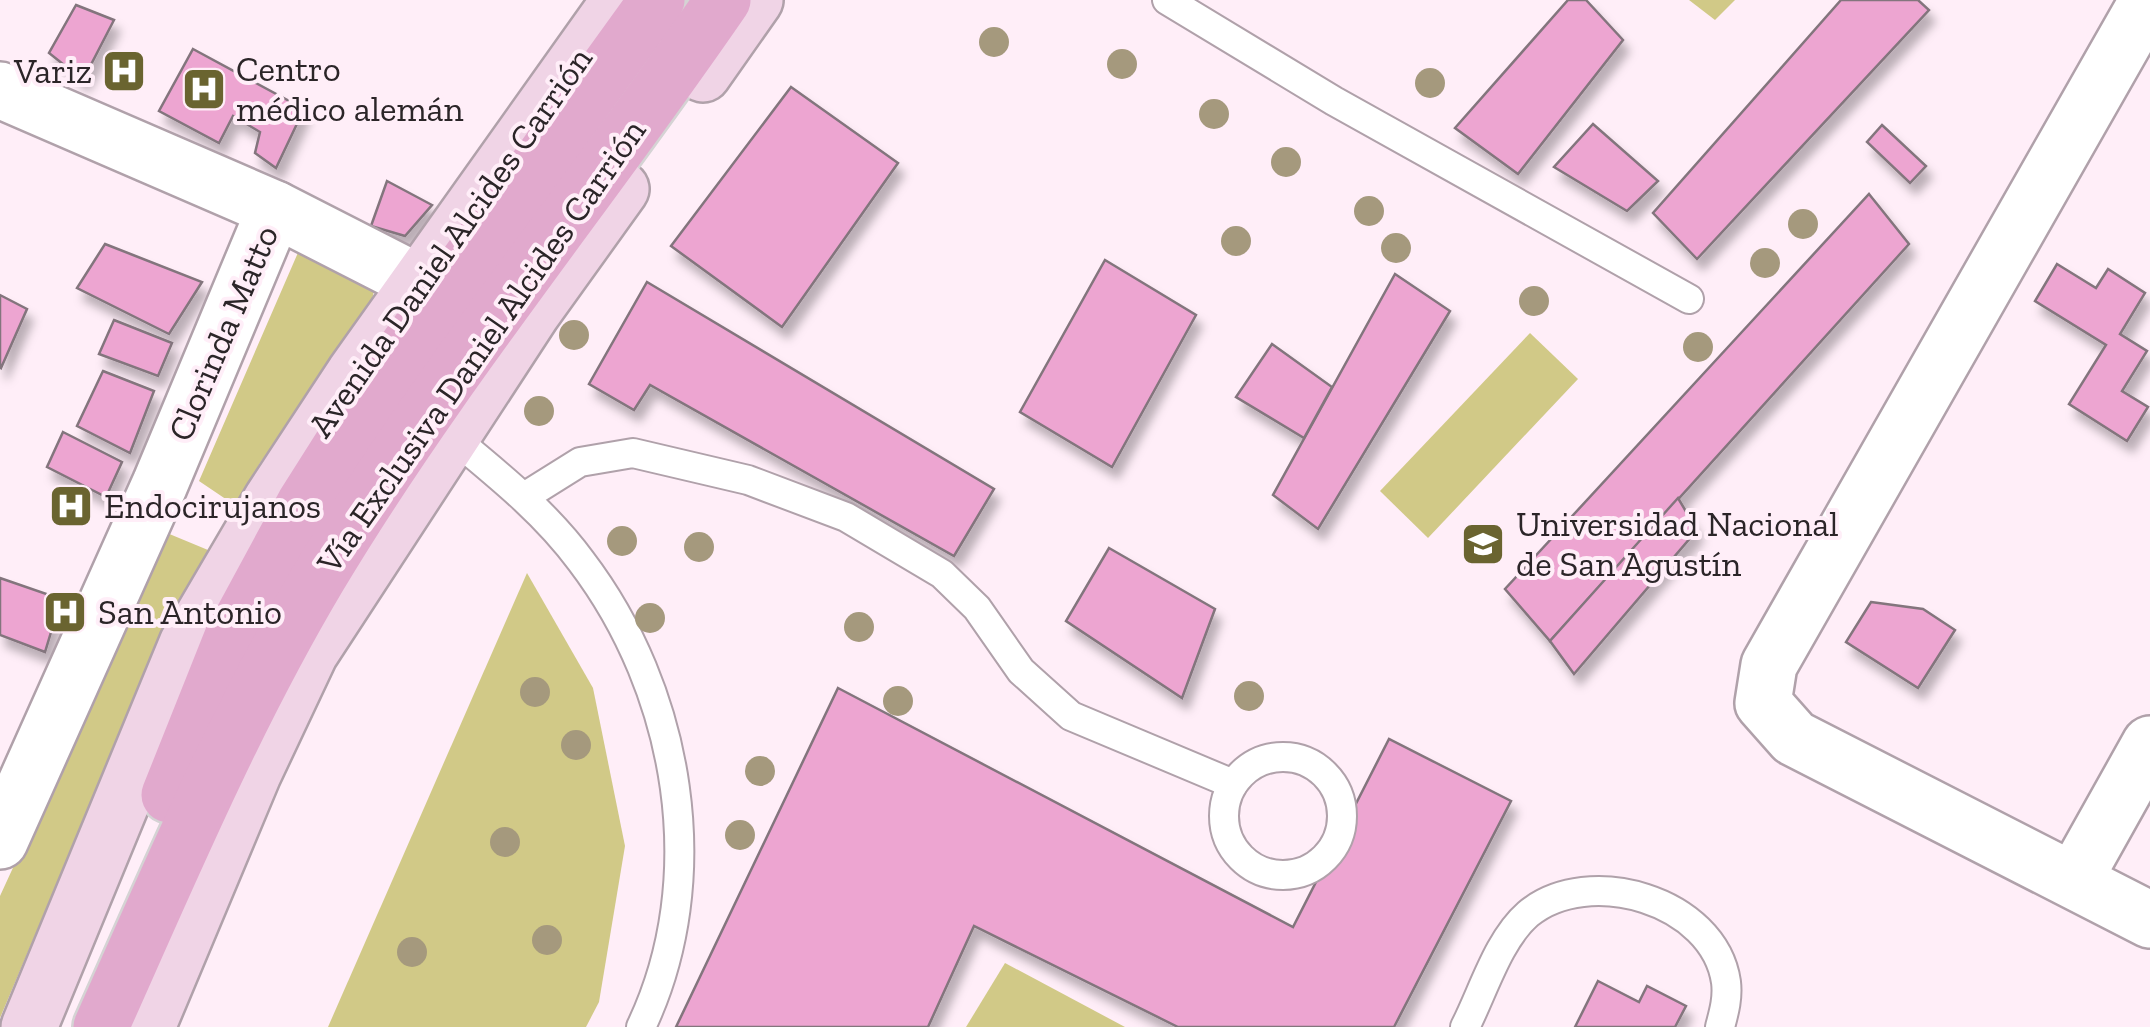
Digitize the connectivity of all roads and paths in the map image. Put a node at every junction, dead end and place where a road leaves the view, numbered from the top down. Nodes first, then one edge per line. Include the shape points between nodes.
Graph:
1 (620, 0) edge
2 (658, 0) edge
3 (723, 0) edge
4 (756, 0) edge
5 (1167, 0) edge
6 (2148, 0) edge
7 (0, 90) edge
8 (275, 209) junction
9 (420, 283) junction
10 (1689, 299) dead end
11 (450, 435) junction
12 (524, 497) junction
13 (2150, 744) edge
14 (1234, 784) junction
15 (0, 841) edge
16 (2075, 878) junction
17 (2150, 920) edge
18 (29, 1027) edge
19 (68, 1027) edge
20 (101, 1027) edge
21 (147, 1027) edge
22 (642, 1027) edge
23 (1466, 1027) edge
24 (1720, 1027) edge

1 - 9 main road, Avenida Daniel Alcides Carrión
2 - 19 main road, Vía Exclusiva Daniel Alcides Carrión via 380,384 278,548 232,637
3 - 20 main road, Vía Exclusiva Daniel Alcides Carrión via 506,298 320,574 208,788
4 - 11 main road
5 - 10 lane
6 - 16 street via 1769,665 1763,704 1794,738
7 - 8 street
8 - 9 street
8 - 15 street, Clorinda Matto
9 - 18 main road, Avenida Daniel Alcides Carrión via 282,483 187,644
11 - 12 lane
11 - 21 main road via 310,654
12 - 14 lane via 580,462 633,453 748,480 846,517 942,574 977,608 1021,671 1071,716
12 - 22 lane via 581,561 616,615 648,680 666,746 678,816 680,891 658,992
13 - 16 street
14 - 14 lane via 1224,824 1231,844 1261,870 1294,874 1316,866 1340,836 1342,817 1327,776 1308,762 1266,759
16 - 17 street
23 - 24 lane via 1513,931 1530,912 1577,892 1605,889 1645,898 1703,936 1726,979

